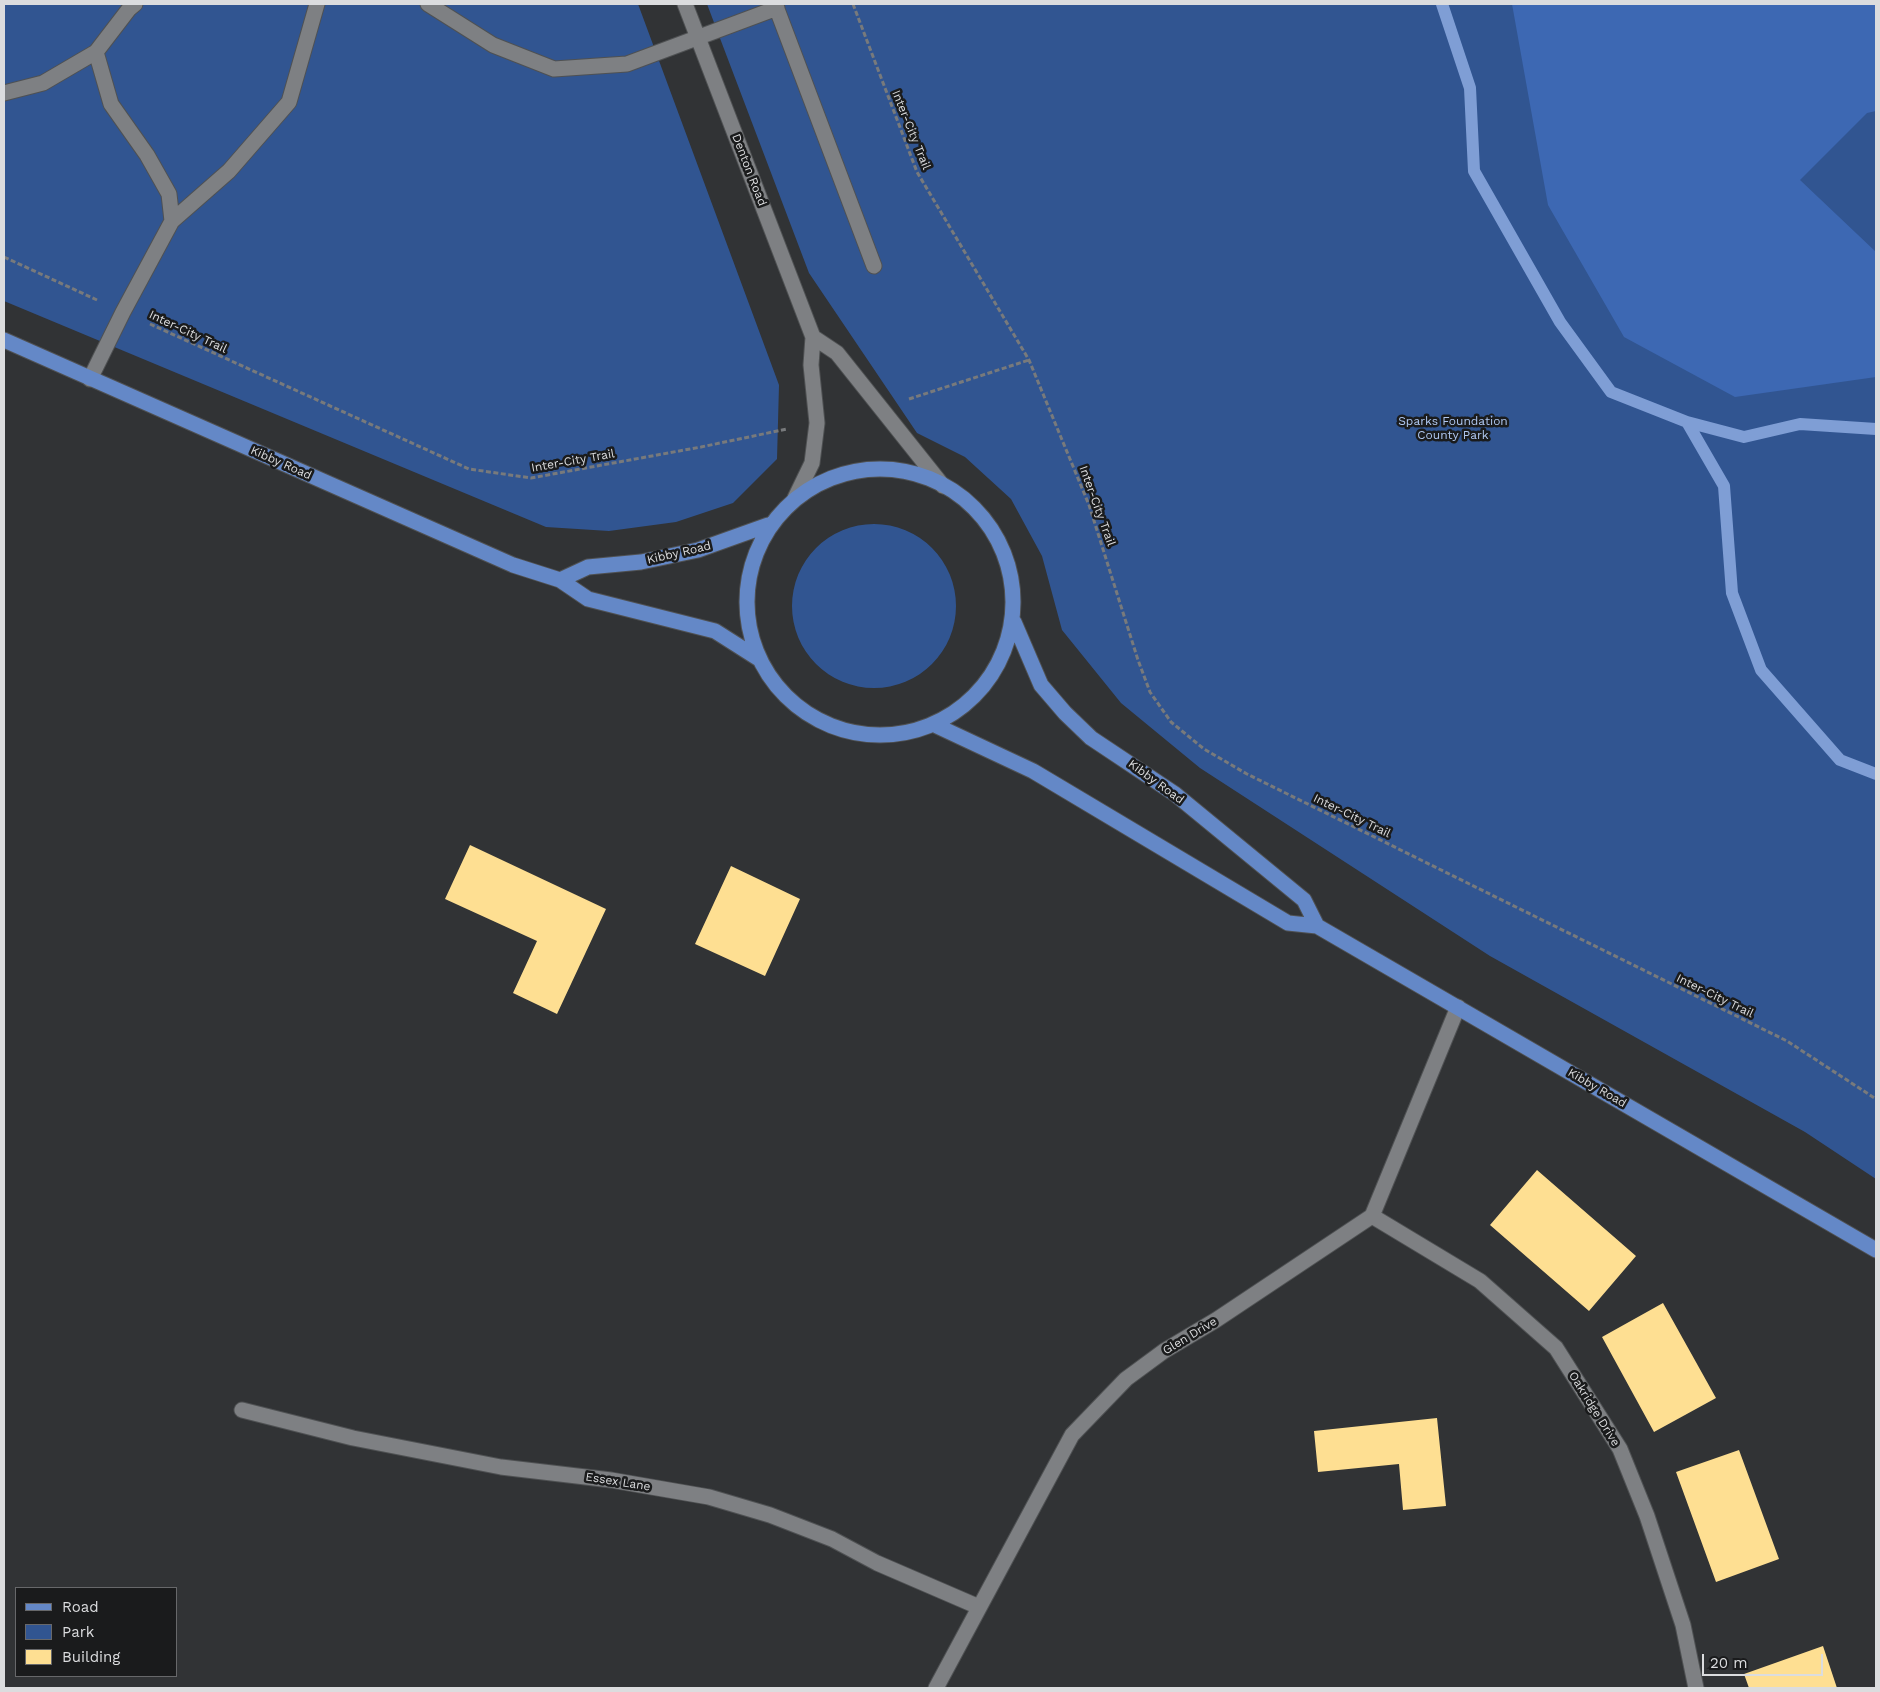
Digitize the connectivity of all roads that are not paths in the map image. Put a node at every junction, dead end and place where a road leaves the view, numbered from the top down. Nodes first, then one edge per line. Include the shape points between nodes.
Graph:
1 (136, 4) edge
2 (317, 4) edge
3 (428, 4) edge
4 (684, 4) edge
5 (776, 6) edge
6 (698, 38) junction
7 (96, 52) junction
8 (4, 93) edge
9 (172, 222) junction
10 (874, 266) dead end
11 (813, 337) junction
12 (4, 340) edge
13 (90, 379) junction
14 (943, 486) junction
15 (795, 498) junction
16 (768, 524) junction
17 (560, 580) junction
18 (1014, 622) junction
19 (759, 659) junction
20 (937, 726) junction
21 (1317, 926) junction
22 (1458, 1007) junction
23 (1372, 1216) junction
24 (1876, 1250) edge
25 (242, 1410) dead end
26 (979, 1607) junction
27 (936, 1688) edge
28 (1696, 1688) edge

1 - 7 street
2 - 9 street via 289,102 229,171
3 - 6 street via 493,46 554,69 627,64
4 - 6 street, Denton Road
5 - 6 street
5 - 10 street
6 - 11 street, Denton Road
7 - 8 street via 43,83
7 - 9 street via 110,104 148,155 169,194
9 - 13 street
11 - 14 street via 837,353
11 - 15 street, Denton Road via 811,365 817,422 812,462
12 - 13 main road, Kibby Road
13 - 17 main road, Kibby Road via 513,565
14 - 15 main road via 917,476 854,473 823,482
14 - 18 main road via 969,506 991,530 1006,555 1013,588
15 - 16 main road
16 - 17 main road, Kibby Road via 698,550 641,562 588,567
16 - 19 main road via 755,551 746,594 749,631
17 - 19 main road, Kibby Road via 588,599 715,631
18 - 20 main road via 1006,651 989,682 968,708
18 - 21 main road, Kibby Road via 1041,685 1064,713 1091,738 1175,794 1304,900
19 - 20 main road via 783,693 816,717 860,731
20 - 21 main road, Kibby Road via 1033,771 1288,924
21 - 22 main road, Kibby Road
22 - 23 street
22 - 24 main road, Kibby Road
23 - 26 street, Glen Drive via 1126,1379 1072,1435
23 - 28 street, Oakridge Drive via 1480,1281 1556,1348 1620,1449 1647,1516 1680,1616
25 - 26 street, Essex Lane via 353,1438 501,1467 611,1480 709,1497 770,1514 832,1539 877,1563
26 - 27 street, Glen Drive

